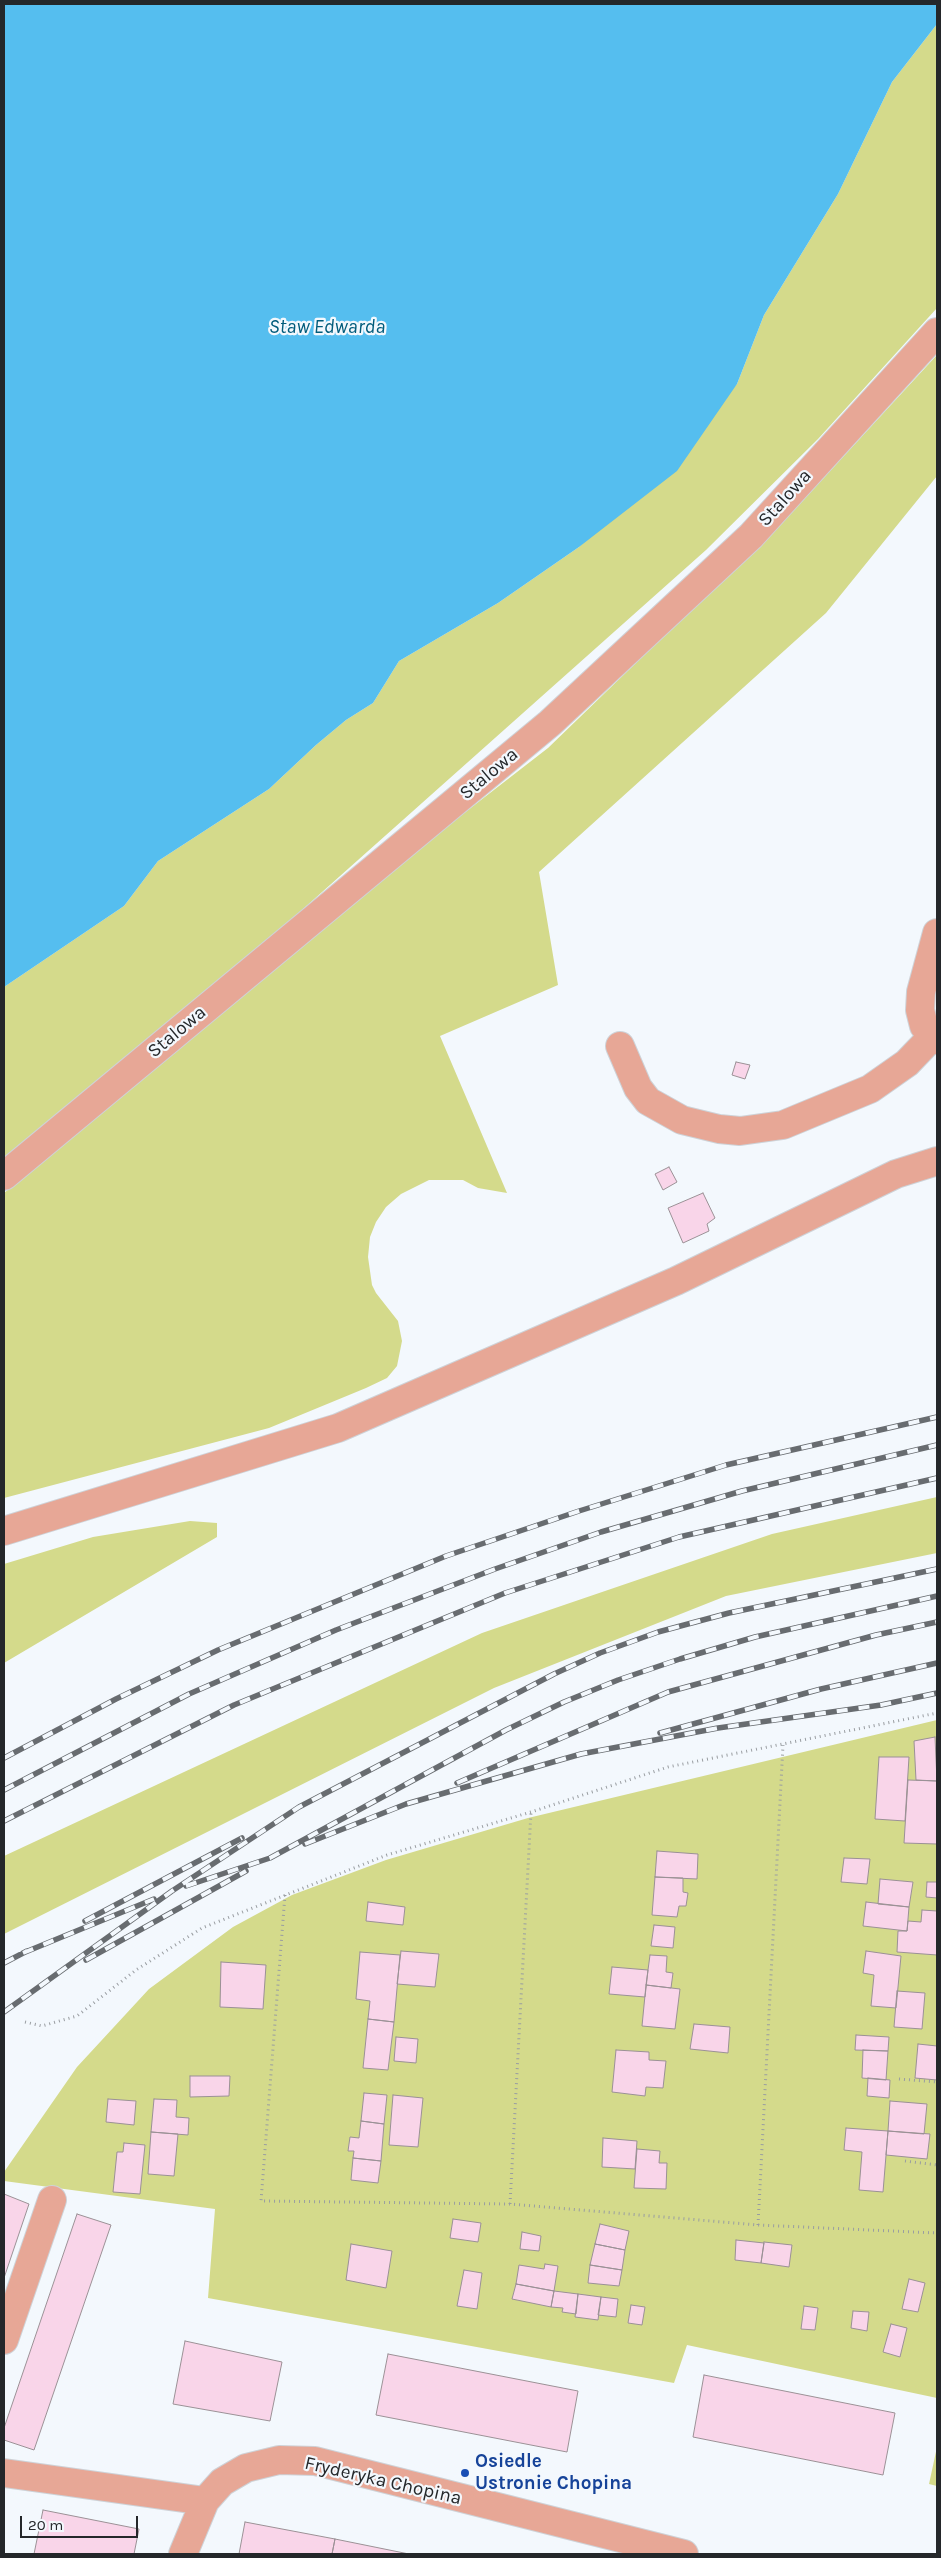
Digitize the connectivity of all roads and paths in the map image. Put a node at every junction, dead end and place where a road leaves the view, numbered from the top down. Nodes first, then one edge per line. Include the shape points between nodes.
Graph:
1 (937, 332) edge
2 (937, 933) edge
3 (935, 1039) edge
4 (620, 1046) dead end
5 (937, 1161) edge
6 (4, 1176) edge
7 (4, 1531) edge
8 (937, 1713) edge
9 (783, 1745) junction
10 (531, 1812) junction
11 (285, 1895) junction
12 (25, 2022) dead end
13 (899, 2079) dead end
14 (937, 2082) edge
15 (904, 2161) dead end
16 (937, 2165) edge
17 (52, 2200) dead end
18 (510, 2204) junction
19 (758, 2225) junction
20 (937, 2233) edge
21 (4, 2340) edge
22 (4, 2473) edge
23 (205, 2501) junction
24 (183, 2554) edge
25 (684, 2554) edge

1 - 6 street, Stalowa via 751,536 550,723
2 - 3 street via 921,992 920,1010 924,1026
3 - 4 street via 907,1064 870,1089 783,1126 740,1131 682,1120 648,1101 638,1088
5 - 7 street via 896,1174 676,1281 338,1428
8 - 9 path
9 - 10 path via 668,1767
9 - 19 path
10 - 11 path via 387,1855
10 - 18 path
11 - 12 path via 202,1928 136,1970 77,2016 42,2026
11 - 18 path via 260,2202
13 - 14 path
15 - 16 path
17 - 21 street
18 - 19 path
19 - 20 path
22 - 23 street
23 - 24 street, Fryderyka Chopina
23 - 25 street, Fryderyka Chopina via 222,2482 246,2468 279,2460 316,2462

